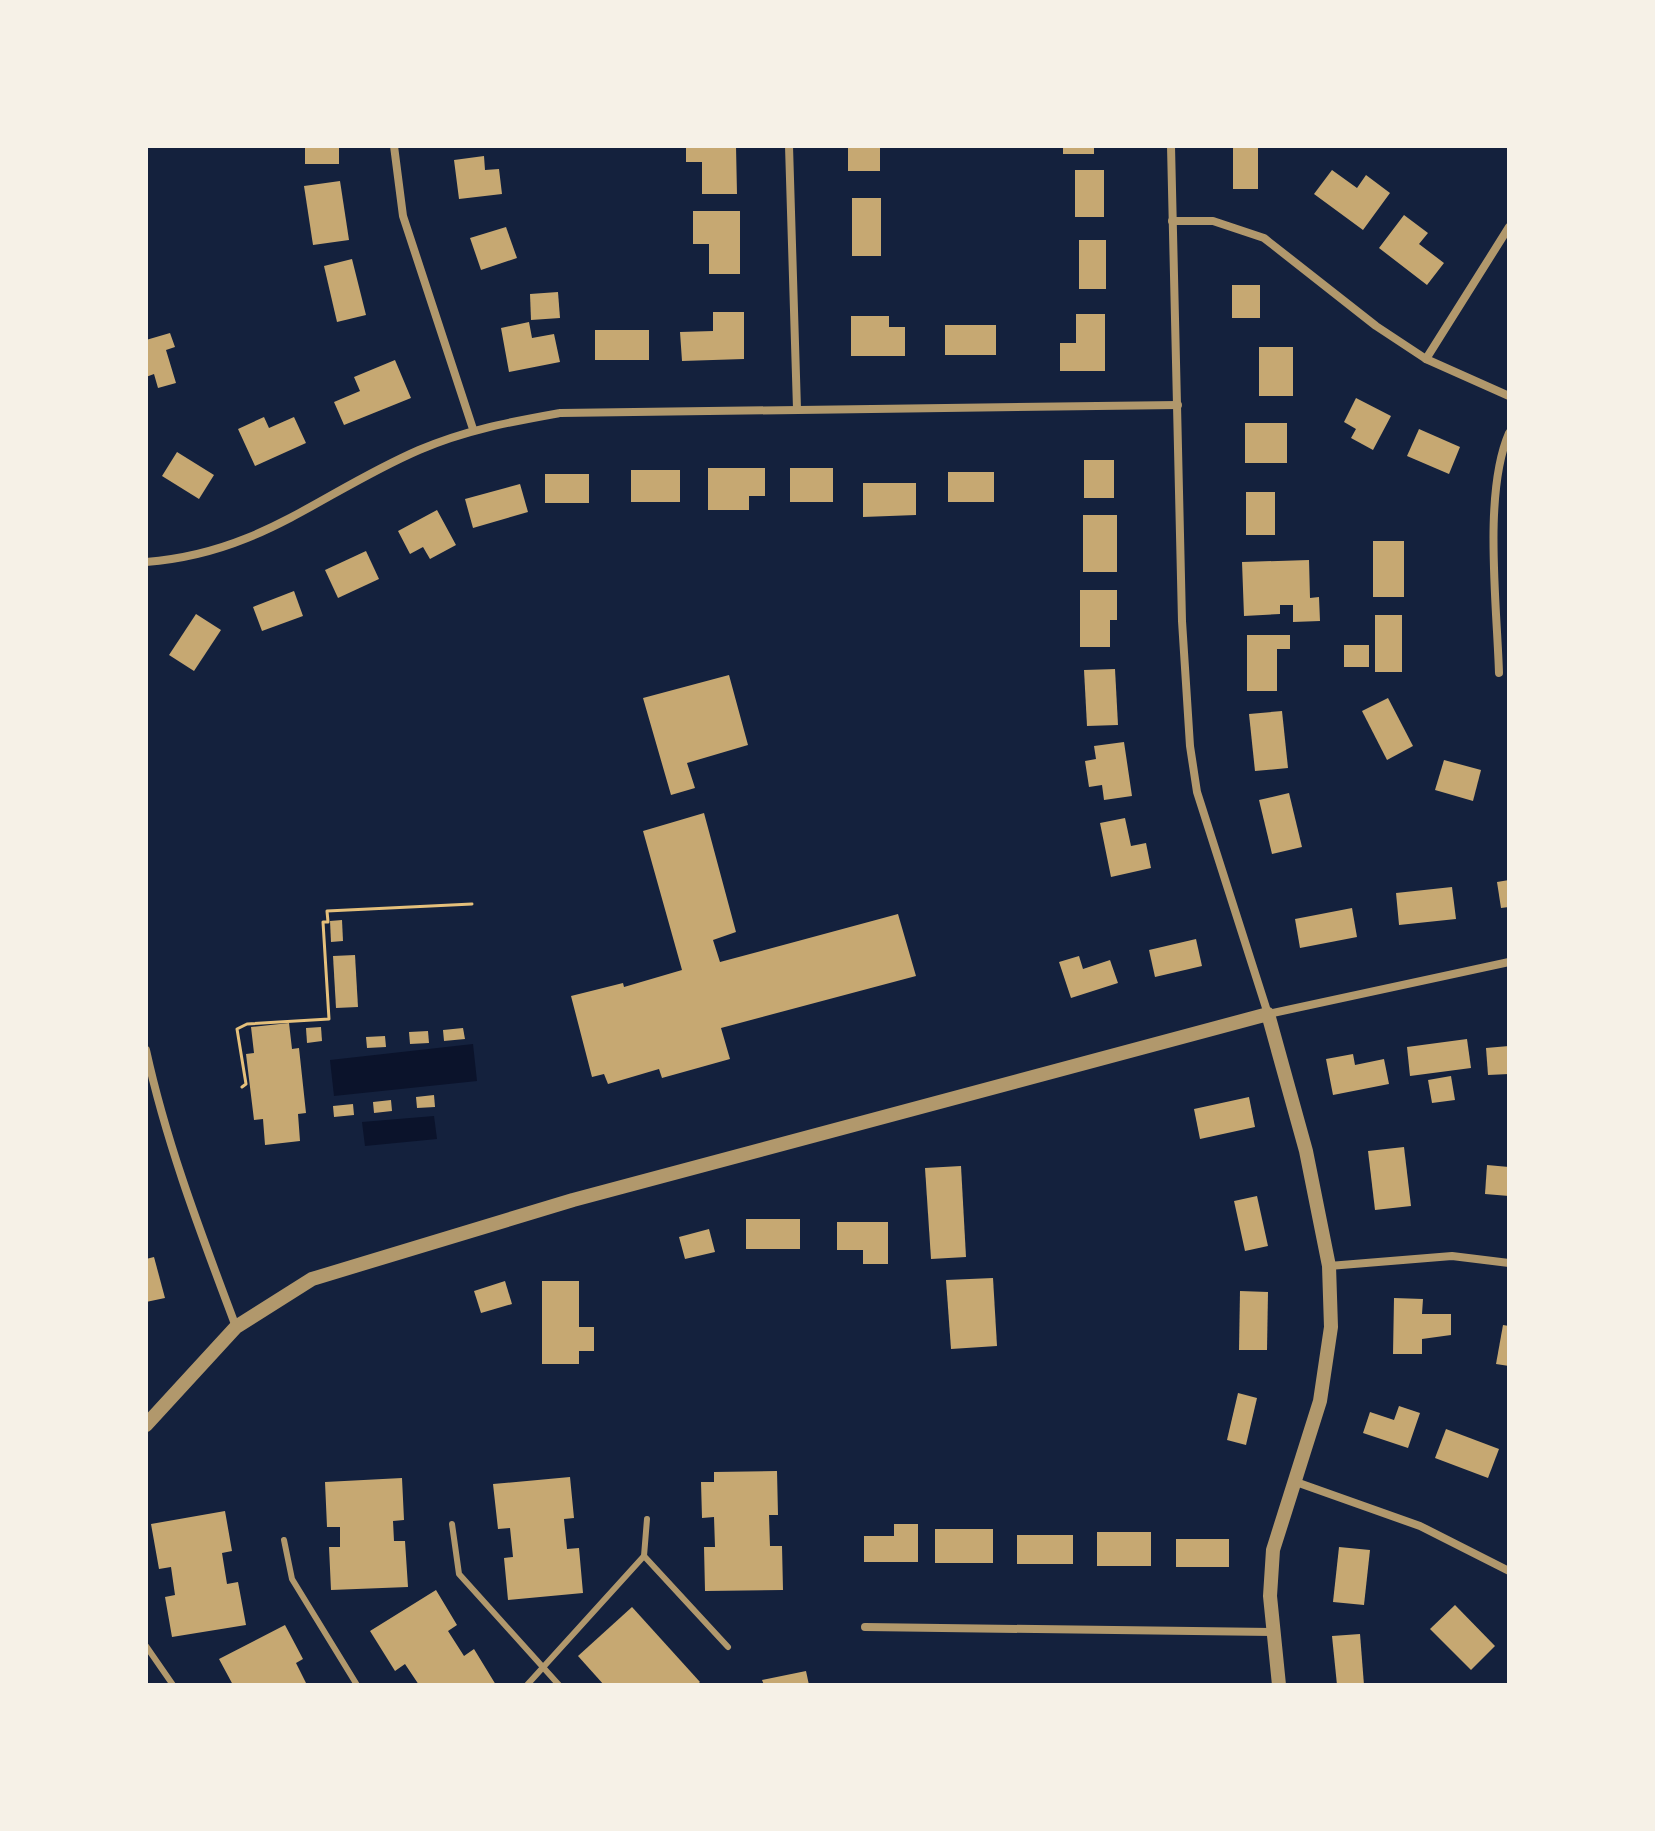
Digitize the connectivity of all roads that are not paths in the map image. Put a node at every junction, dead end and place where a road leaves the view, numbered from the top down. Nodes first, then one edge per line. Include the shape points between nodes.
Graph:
1 (394, 146) edge
2 (789, 146) edge
3 (1171, 146) edge
4 (1172, 221) junction
5 (1509, 227) edge
6 (1426, 359) junction
7 (1509, 396) edge
8 (1178, 405) junction
9 (797, 409) junction
10 (473, 429) junction
11 (1509, 433) edge
12 (146, 562) edge
13 (1499, 673) dead end
14 (1509, 962) edge
15 (1268, 1014) junction
16 (146, 1050) edge
17 (1509, 1263) edge
18 (1329, 1266) junction
19 (236, 1327) junction
20 (146, 1425) edge
21 (1296, 1482) junction
22 (647, 1519) dead end
23 (452, 1524) dead end
24 (284, 1540) dead end
25 (644, 1556) junction
26 (1509, 1571) edge
27 (865, 1627) dead end
28 (1272, 1632) junction
29 (146, 1646) edge
30 (728, 1647) dead end
31 (544, 1668) junction
32 (171, 1682) edge
33 (161, 1685) edge
34 (357, 1685) edge
35 (527, 1685) edge
36 (559, 1685) edge
37 (1279, 1685) edge

1 - 10 street via 403,216
2 - 9 street
3 - 4 street
4 - 6 street via 1213,221 1264,238
4 - 8 street
5 - 6 street
6 - 7 street
8 - 9 street
8 - 15 street via 1182,621 1194,777
9 - 10 street via 560,413
10 - 12 street via 417,451 284,524 229,547
11 - 13 street via 1500,453 1495,529
14 - 15 street
15 - 18 street via 1306,1151
15 - 19 street via 573,1200 327,1275
16 - 19 street via 193,1212
17 - 18 street via 1452,1256
18 - 21 street via 1327,1369
19 - 20 street
21 - 26 street via 1420,1526
21 - 28 street via 1273,1550
22 - 25 lane
23 - 31 lane via 459,1574
24 - 34 lane via 292,1579
25 - 30 lane
25 - 31 lane
27 - 28 street
28 - 37 street
29 - 32 lane
31 - 35 lane
31 - 36 lane
32 - 33 lane

